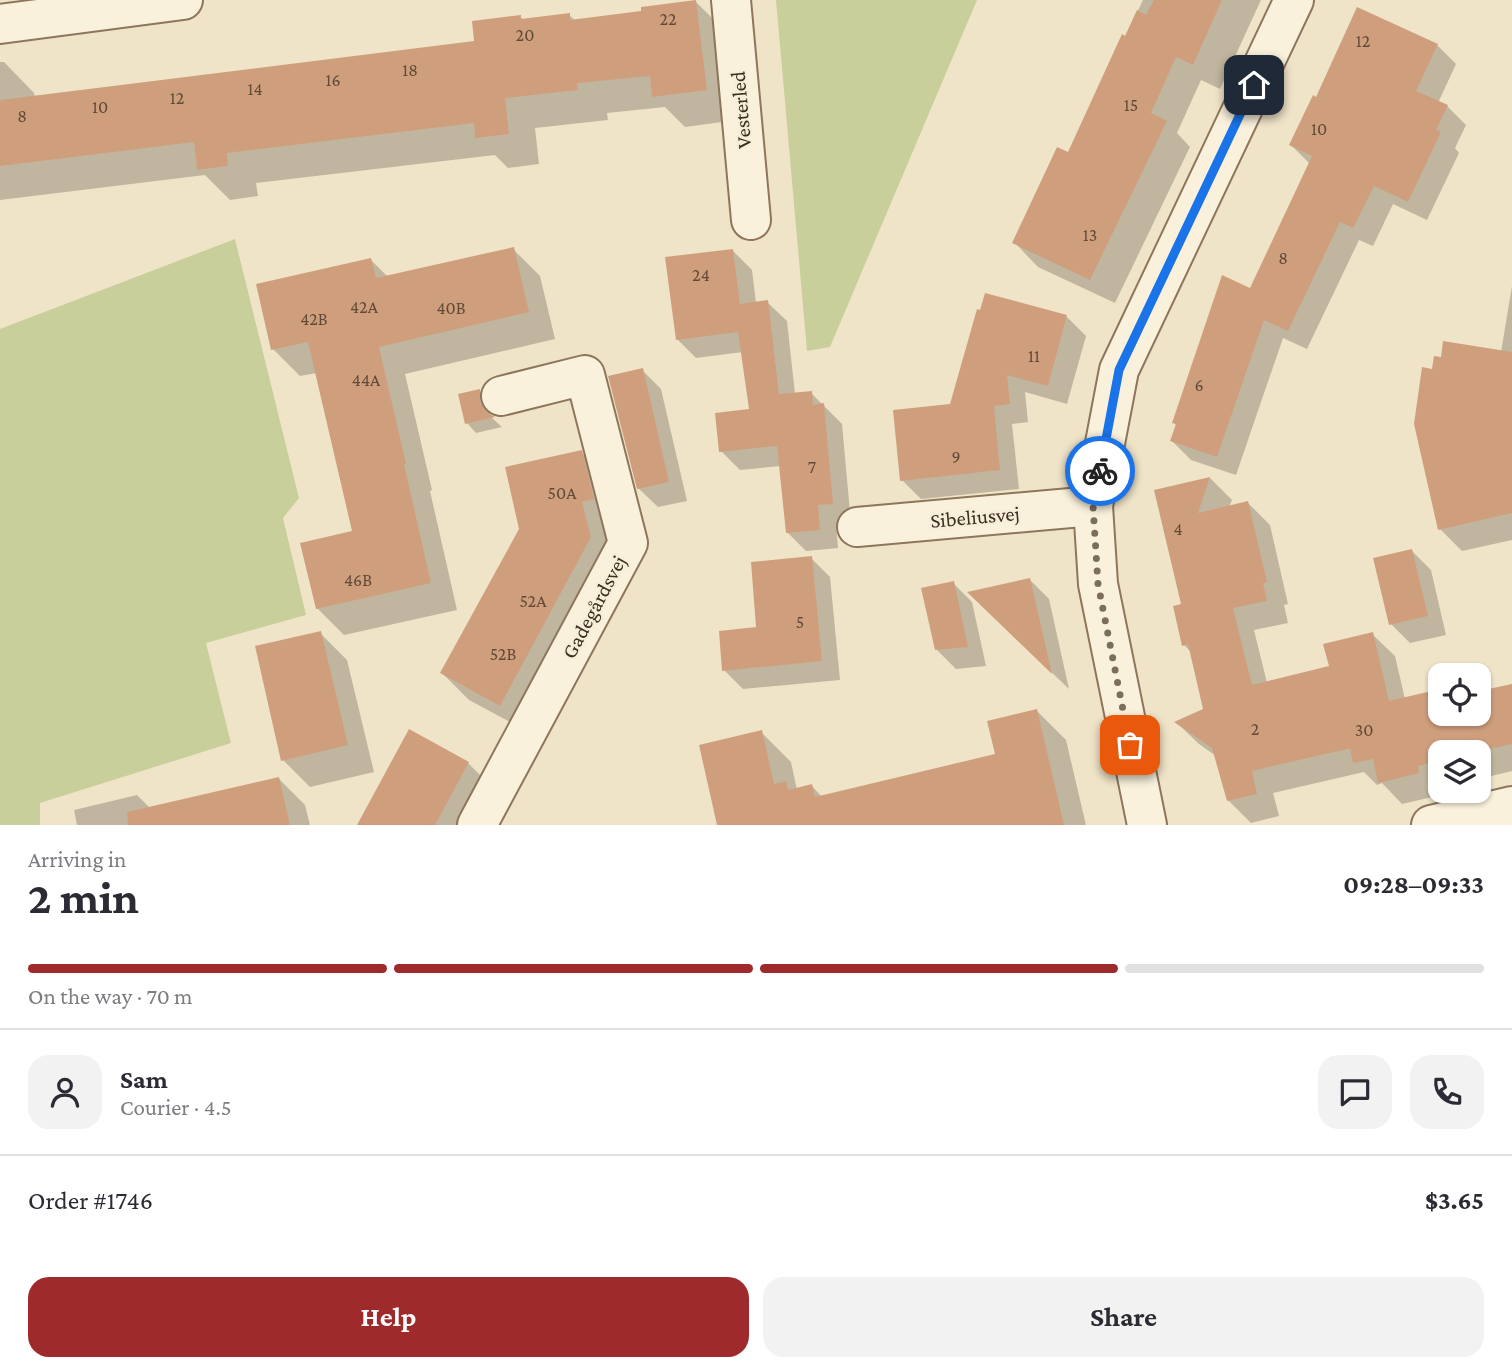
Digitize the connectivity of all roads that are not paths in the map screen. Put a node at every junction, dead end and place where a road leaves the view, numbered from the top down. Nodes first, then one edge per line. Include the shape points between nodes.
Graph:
1 (183, 0) edge
2 (731, 0) edge
3 (1294, 0) edge
4 (74, 7) edge
5 (0, 24) edge
6 (751, 220) dead end
7 (501, 396) dead end
8 (1093, 506) junction
9 (857, 527) dead end
10 (1512, 806) edge
11 (477, 825) edge
12 (1147, 825) edge
13 (1431, 825) edge

1 - 4 street
2 - 6 street, Vesterled
3 - 8 street via 1119,370
4 - 5 street
7 - 11 street, Gadegårdsvej via 585,375 628,544
8 - 9 street, Sibeliusvej
8 - 12 street via 1098,584
10 - 13 street

